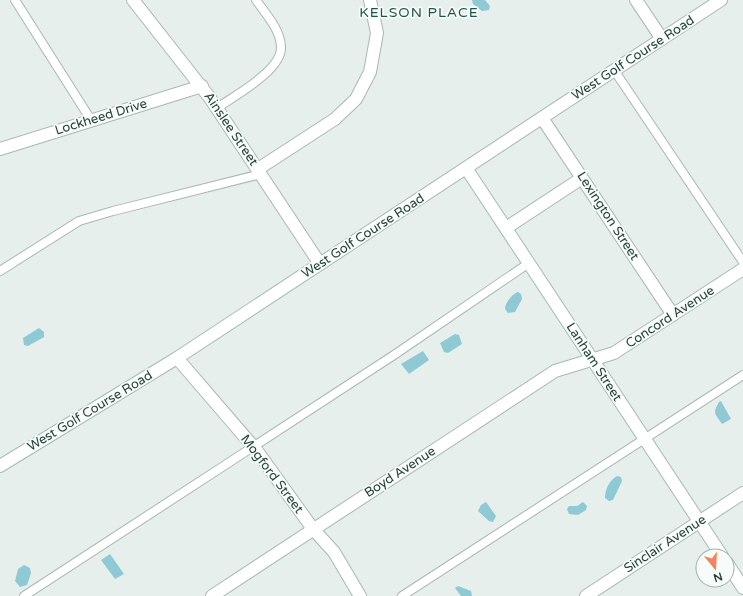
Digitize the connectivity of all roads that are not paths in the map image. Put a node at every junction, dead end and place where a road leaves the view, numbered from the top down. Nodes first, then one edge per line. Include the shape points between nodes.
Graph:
1 (15, 0) edge
2 (133, 0) edge
3 (256, 0) edge
4 (370, 0) edge
5 (636, 0) edge
6 (721, 0) edge
7 (662, 39) junction
8 (614, 70) junction
9 (202, 86) junction
10 (217, 108) junction
11 (542, 118) junction
12 (91, 120) junction
13 (0, 149) edge
14 (466, 168) junction
15 (260, 172) junction
16 (582, 178) junction
17 (506, 228) junction
18 (743, 262) edge
19 (529, 263) junction
20 (320, 264) junction
21 (743, 269) edge
22 (0, 271) edge
23 (673, 315) junction
24 (177, 358) junction
25 (594, 361) junction
26 (743, 375) edge
27 (644, 437) junction
28 (253, 447) junction
29 (0, 466) edge
30 (743, 493) edge
31 (700, 521) junction
32 (313, 529) junction
33 (717, 548) edge
34 (735, 576) edge
35 (743, 588) edge
36 (24, 596) edge
37 (212, 596) edge
38 (360, 596) edge
39 (402, 596) edge
40 (586, 596) edge

1 - 12 lane
2 - 9 street, Ainslee Street
3 - 10 lane via 277,32 282,46 279,60 269,71
4 - 15 street via 377,33 370,72 356,99 335,119
5 - 7 street
6 - 7 street, West Golf Course Road
7 - 8 street, West Golf Course Road
8 - 11 street, West Golf Course Road
8 - 18 lane
9 - 10 street, Ainslee Street
9 - 12 street, Lockheed Drive
10 - 15 street, Ainslee Street
11 - 14 street, West Golf Course Road
11 - 16 street, Lexington Street
12 - 13 street, Lockheed Drive
14 - 17 street, Lanham Street
14 - 20 street, West Golf Course Road
15 - 20 street, Ainslee Street
15 - 22 lane via 79,221
16 - 17 street
16 - 23 street, Lexington Street
17 - 19 street, Lanham Street
19 - 25 street, Lanham Street
19 - 28 lane
20 - 24 street, West Golf Course Road
21 - 23 street, Concord Avenue
23 - 25 street, Concord Avenue via 614,353
24 - 28 street, Mogford Street
24 - 29 street, West Golf Course Road
25 - 27 street, Lanham Street
25 - 32 street, Boyd Avenue via 555,371
26 - 27 lane
27 - 31 street, Lanham Street
27 - 39 lane
28 - 32 street, Mogford Street
28 - 36 lane
30 - 31 street, Sinclair Avenue
31 - 33 street, Lanham Street
31 - 40 street, Sinclair Avenue
32 - 37 street, Boyd Avenue
32 - 38 street, Mogford Street via 334,552
34 - 35 street

